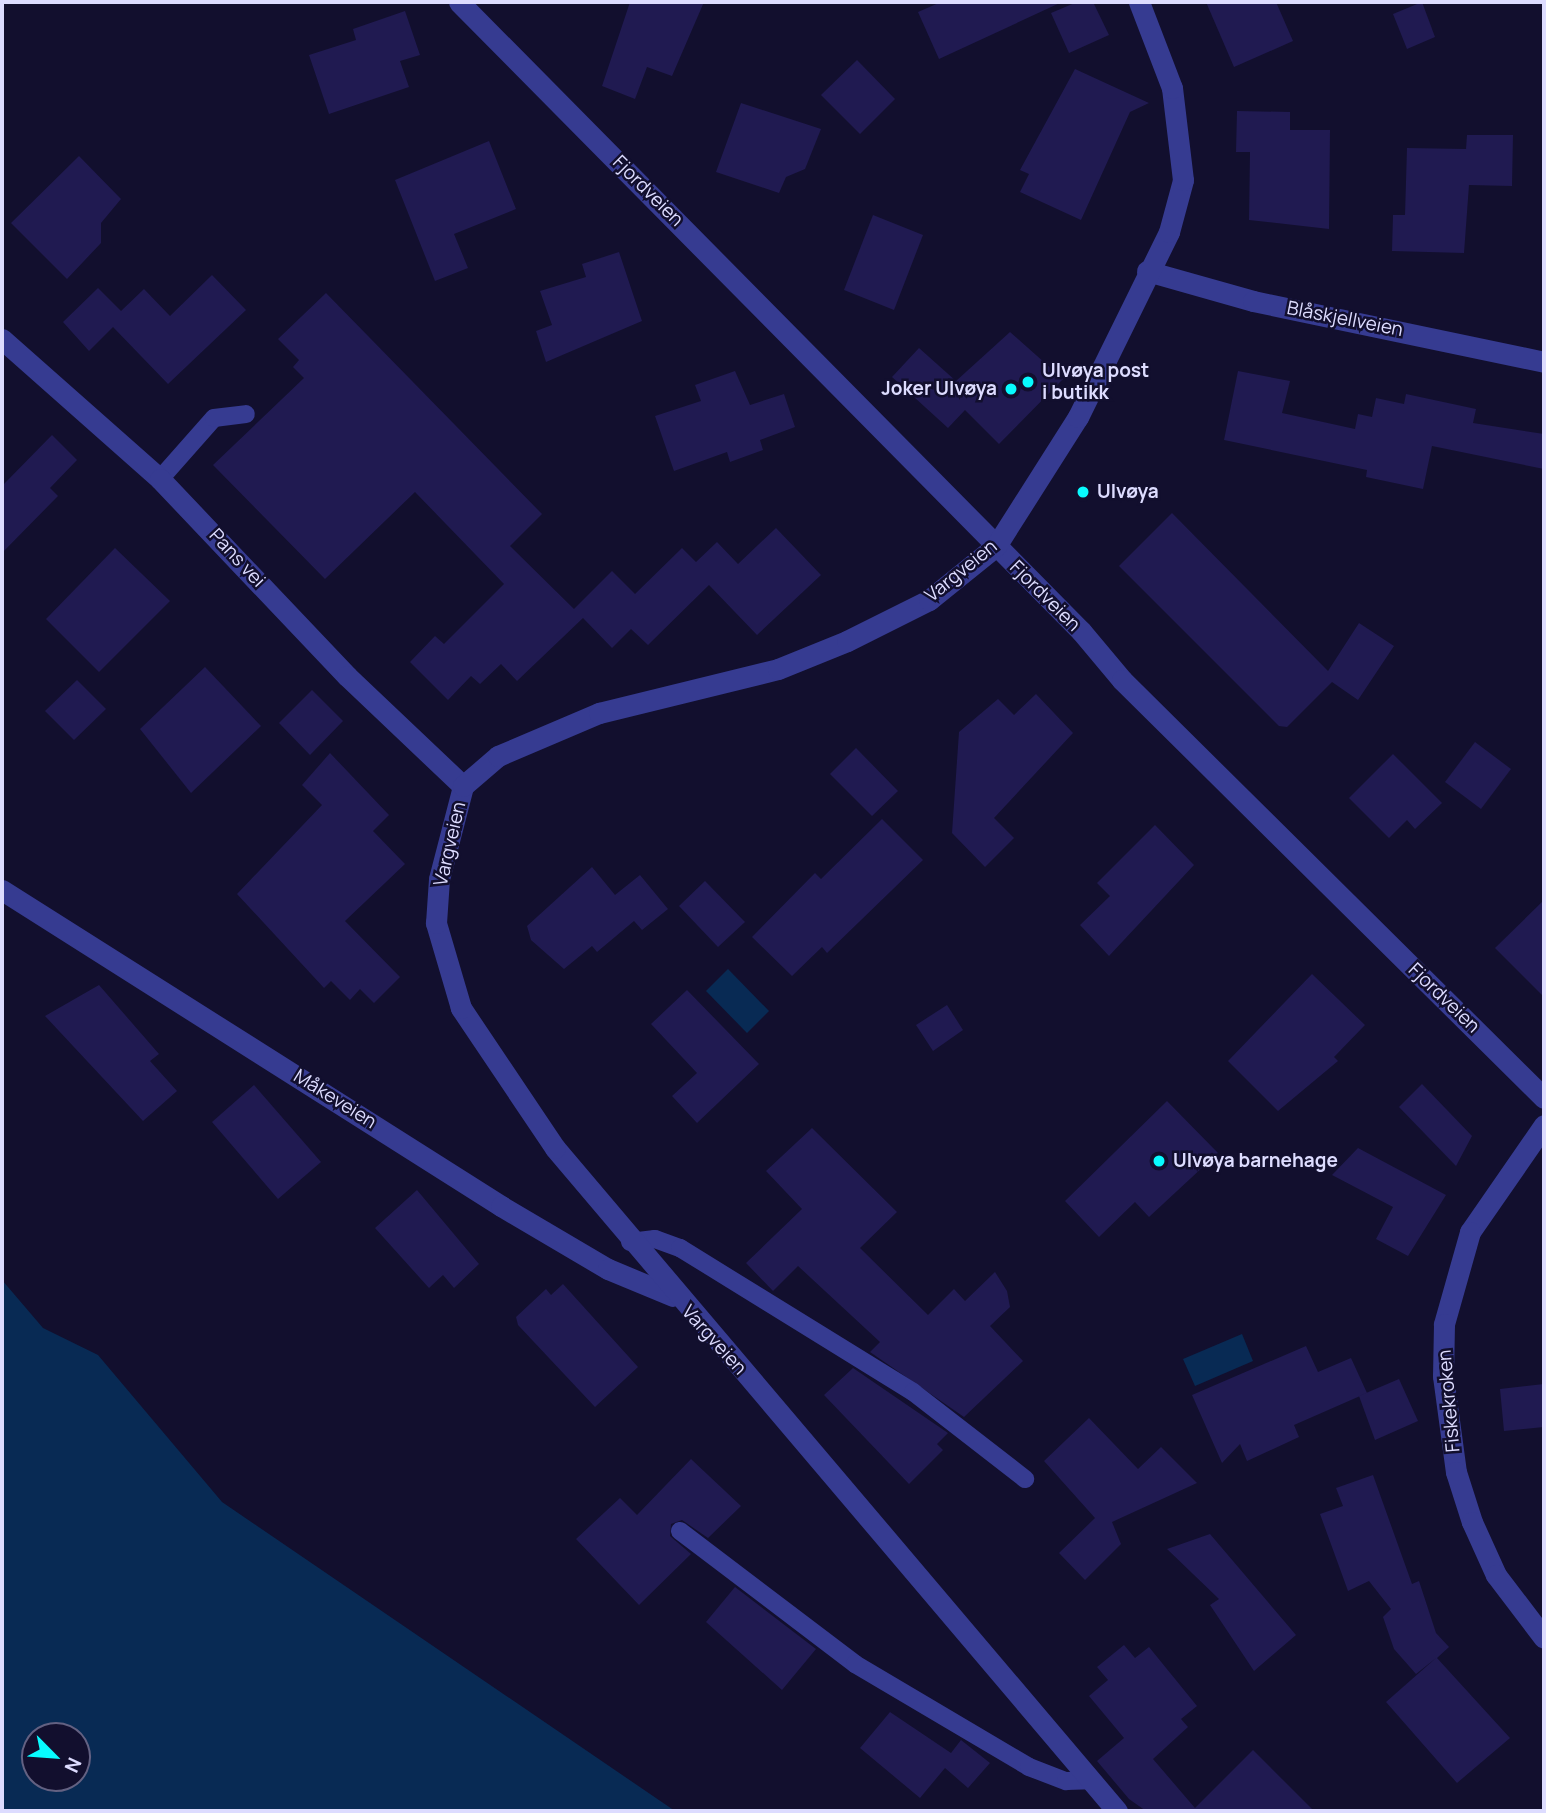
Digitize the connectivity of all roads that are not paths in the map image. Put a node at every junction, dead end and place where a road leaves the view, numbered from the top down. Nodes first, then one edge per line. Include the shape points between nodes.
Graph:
1 (459, 2) edge
2 (1139, 2) edge
3 (1147, 271) junction
4 (2, 339) edge
5 (1544, 362) edge
6 (246, 414) dead end
7 (160, 479) junction
8 (996, 546) junction
9 (463, 786) junction
10 (2, 890) edge
11 (1544, 1098) edge
12 (1544, 1125) edge
13 (630, 1242) junction
14 (675, 1296) junction
15 (1025, 1479) dead end
16 (680, 1531) dead end
17 (1544, 1638) edge
18 (1090, 1780) junction
19 (1117, 1811) edge

1 - 8 street, Fjordveien
2 - 3 street, Vargveien via 1172,88 1182,168 1169,232
3 - 5 street, Blåskjellveien via 1253,301
3 - 8 street, Vargveien via 1078,417
4 - 7 street, Pans vei
6 - 7 lane via 214,418
7 - 9 street, Pans vei via 347,676
8 - 9 street, Vargveien via 929,600 847,641 778,669 563,725 498,756
8 - 11 street, Fjordveien via 1122,680
9 - 13 street, Vargveien via 439,879 436,923 443,960 461,1008 514,1094
10 - 14 street, Måkeveien via 501,1206 608,1269
12 - 17 street, Fiskekroken via 1470,1232 1444,1324 1443,1376 1456,1472 1472,1522 1496,1575
13 - 14 street, Vargveien
13 - 15 lane via 655,1239 680,1248 913,1392
14 - 18 street, Vargveien
16 - 18 lane via 855,1664 1030,1767 1066,1782
18 - 19 street, Vargveien

